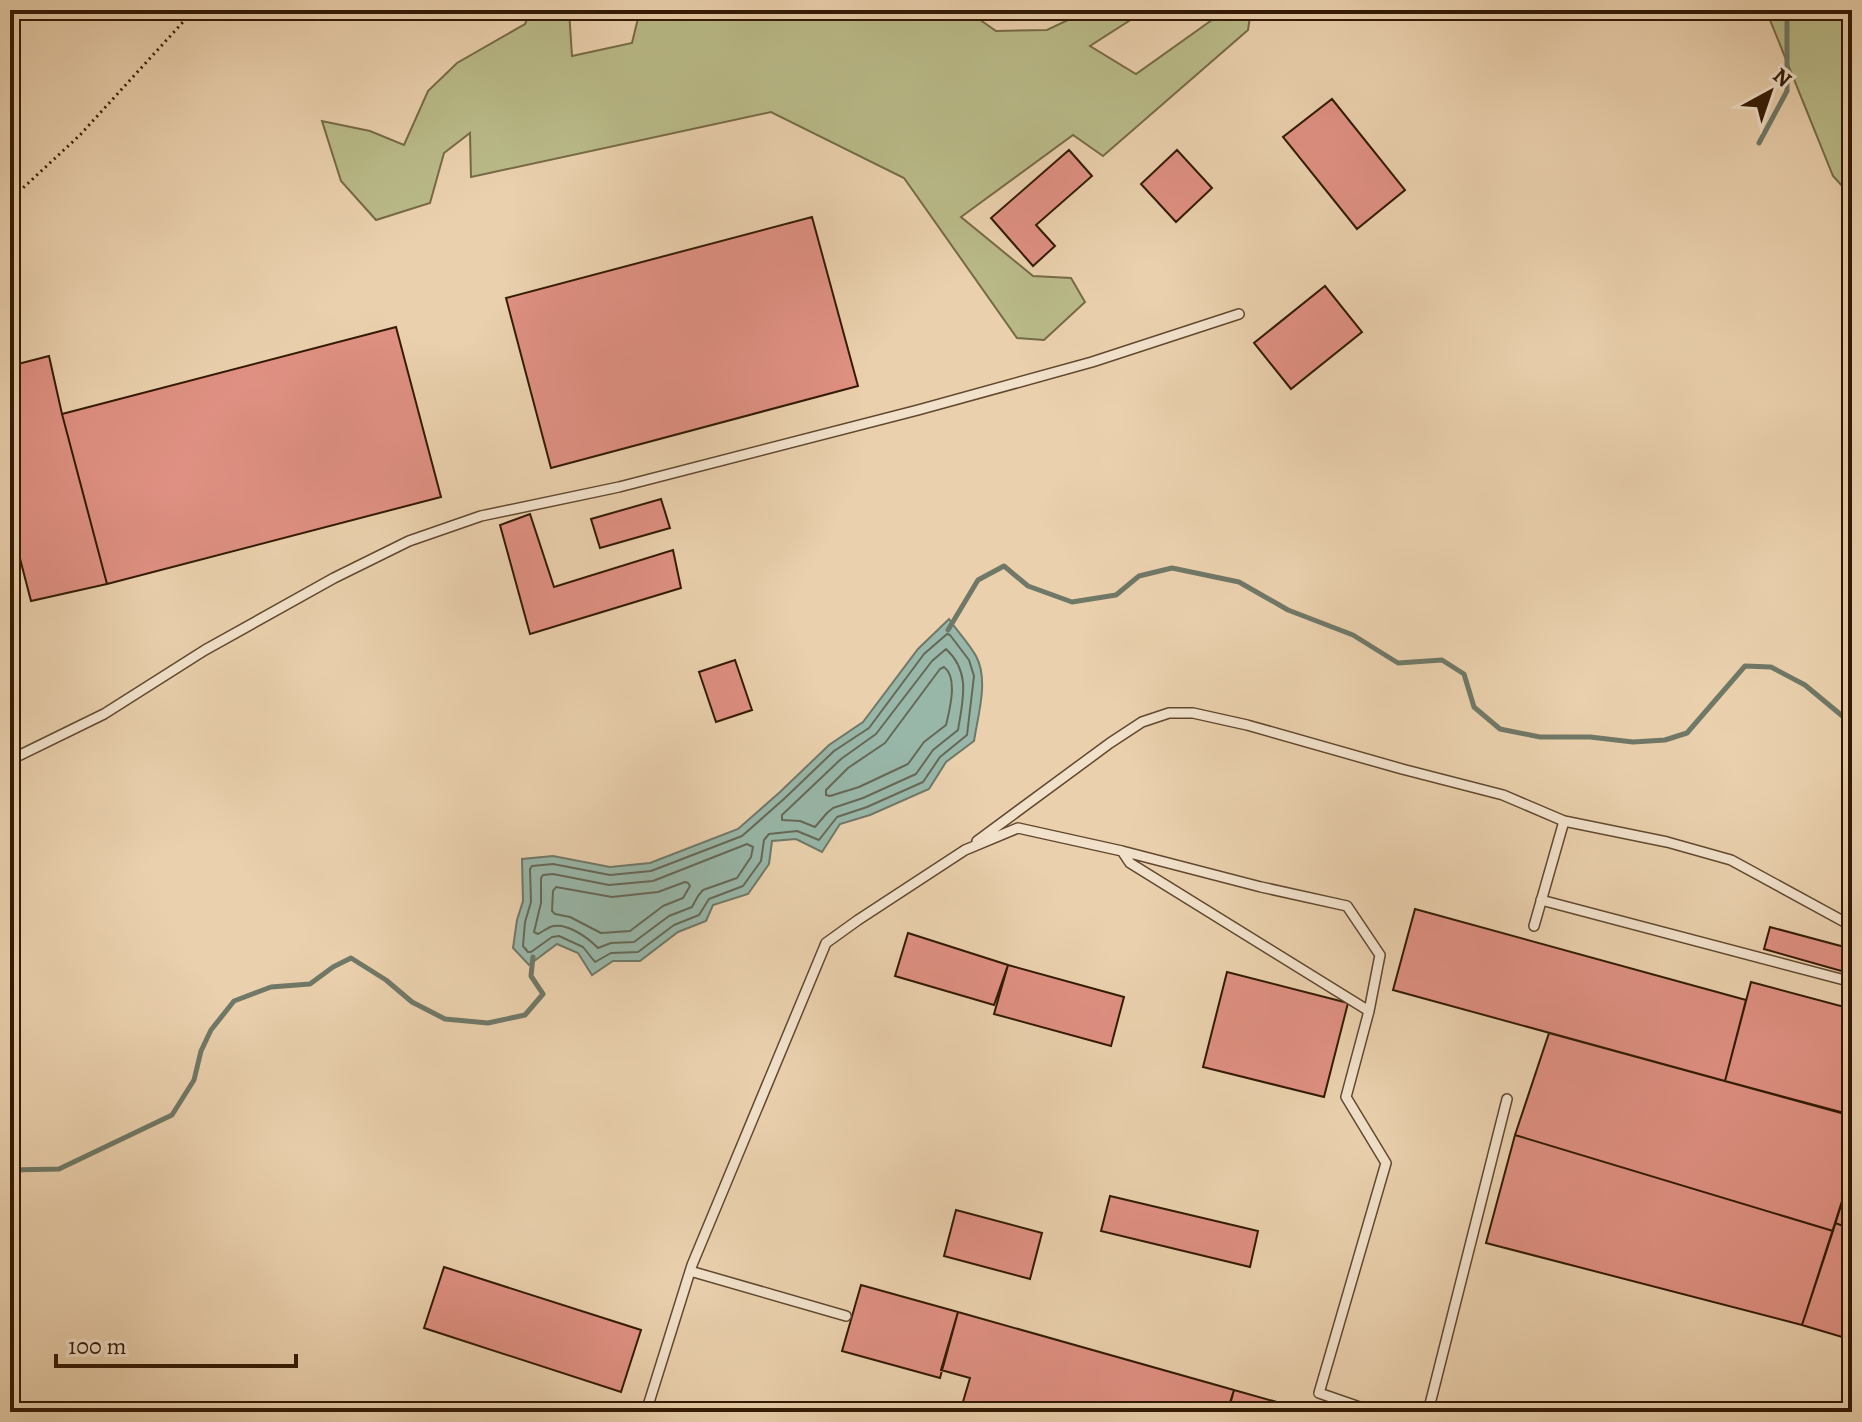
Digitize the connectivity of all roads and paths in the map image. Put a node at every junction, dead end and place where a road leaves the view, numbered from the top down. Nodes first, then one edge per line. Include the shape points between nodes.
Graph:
1 (194, 10) edge
2 (10, 200) edge
3 (1239, 314) dead end
4 (10, 760) edge
5 (1564, 821) junction
6 (965, 850) junction
7 (1122, 851) junction
8 (1541, 900) junction
9 (1534, 926) dead end
10 (1852, 926) edge
11 (1852, 982) edge
12 (1369, 1011) junction
13 (1507, 1099) dead end
14 (690, 1271) junction
15 (846, 1316) dead end
16 (646, 1412) edge
17 (1374, 1412) edge
18 (1428, 1412) edge

1 - 2 path via 80,135
3 - 4 lane via 918,410 619,487 481,516 409,541 205,650 104,714
5 - 6 lane via 1503,795 1247,725 1169,713 1142,722 1110,743
5 - 8 lane
5 - 10 lane via 1731,860
6 - 7 lane via 1018,828
6 - 14 lane via 826,943
7 - 12 lane via 1130,863
7 - 12 lane via 1347,906 1380,955
8 - 9 lane
8 - 11 lane
12 - 17 lane via 1346,1097 1386,1163 1319,1393
13 - 18 lane
14 - 15 lane
14 - 16 lane

